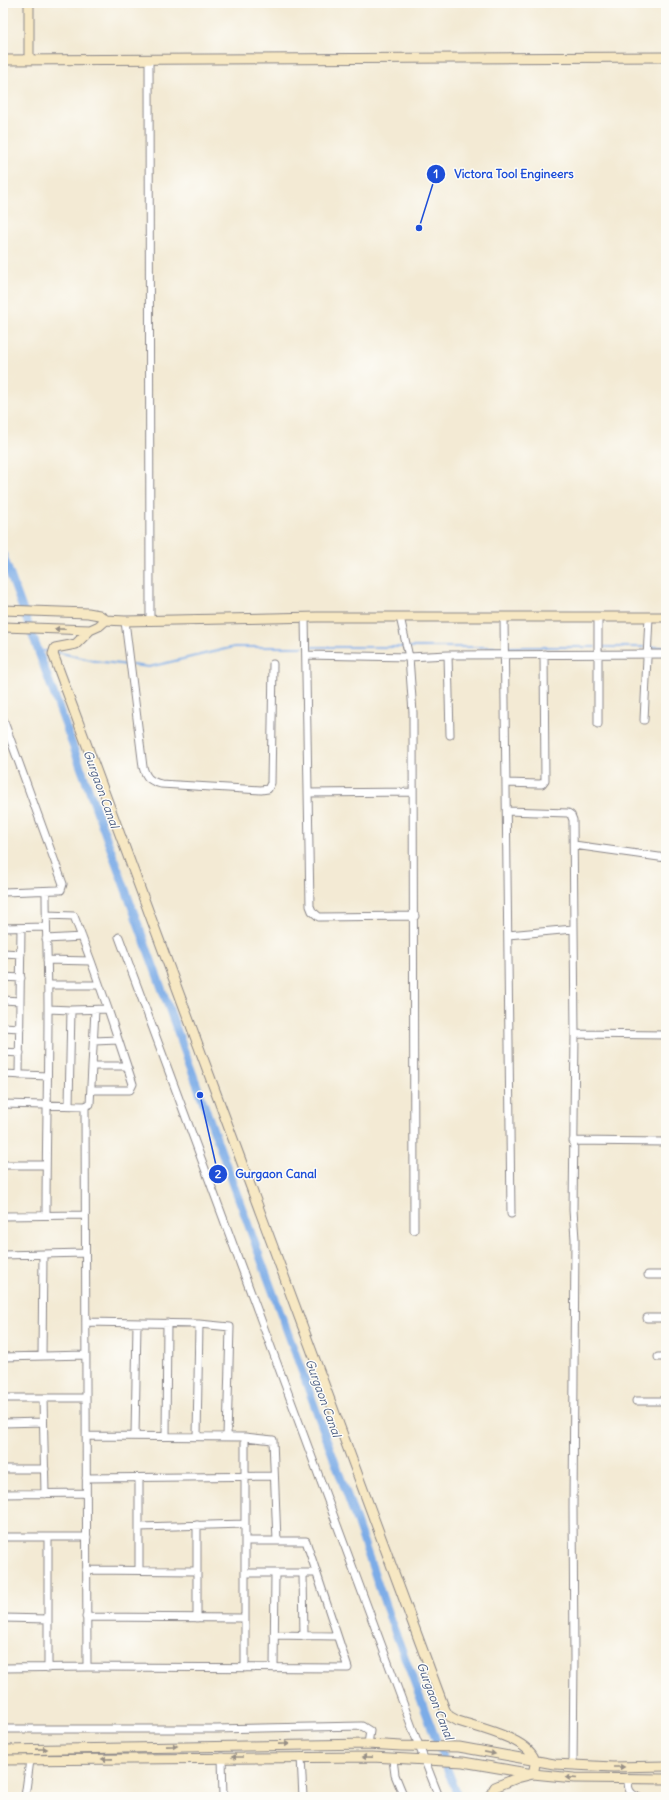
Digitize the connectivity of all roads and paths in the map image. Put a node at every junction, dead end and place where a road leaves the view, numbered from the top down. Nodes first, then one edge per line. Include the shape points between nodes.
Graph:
1 (29, 3) edge
2 (666, 58) edge
3 (149, 59) junction
4 (3, 60) edge
5 (29, 60) junction
6 (5, 610) edge
7 (306, 617) junction
8 (400, 617) junction
9 (598, 617) junction
10 (649, 617) junction
11 (666, 617) edge
12 (504, 618) junction
13 (150, 619) junction
14 (106, 620) junction
15 (125, 621) junction
16 (5, 627) edge
17 (90, 630) junction
18 (505, 649) junction
19 (598, 649) junction
20 (648, 649) junction
21 (306, 652) junction
22 (409, 654) junction
23 (544, 654) junction
24 (666, 654) edge
25 (448, 655) junction
26 (273, 664) dead end
27 (3, 719) edge
28 (644, 720) dead end
29 (598, 724) dead end
30 (450, 735) dead end
31 (507, 783) junction
32 (414, 792) junction
33 (308, 793) junction
34 (507, 811) junction
35 (574, 845) junction
36 (666, 858) edge
37 (46, 891) junction
38 (3, 892) edge
39 (46, 915) junction
40 (415, 916) junction
41 (3, 928) edge
42 (21, 928) junction
43 (46, 928) junction
44 (573, 929) junction
45 (508, 934) junction
46 (119, 936) dead end
47 (82, 937) junction
48 (46, 938) junction
49 (3, 953) edge
50 (21, 954) junction
51 (47, 960) junction
52 (91, 960) junction
53 (3, 977) edge
54 (21, 978) junction
55 (48, 985) junction
56 (98, 985) junction
57 (3, 1000) edge
58 (20, 1001) junction
59 (48, 1009) junction
60 (108, 1009) junction
61 (71, 1010) junction
62 (95, 1010) junction
63 (3, 1027) edge
64 (20, 1028) junction
65 (575, 1034) junction
66 (666, 1035) edge
67 (118, 1040) junction
68 (94, 1041) junction
69 (3, 1052) edge
70 (20, 1053) junction
71 (92, 1066) junction
72 (127, 1066) junction
73 (3, 1074) edge
74 (19, 1075) junction
75 (47, 1076) junction
76 (91, 1090) junction
77 (3, 1104) edge
78 (46, 1104) junction
79 (69, 1105) junction
80 (85, 1106) junction
81 (574, 1141) junction
82 (666, 1142) edge
83 (3, 1165) edge
84 (46, 1165) junction
85 (511, 1214) dead end
86 (46, 1215) junction
87 (85, 1215) junction
88 (3, 1216) edge
89 (414, 1230) dead end
90 (84, 1253) junction
91 (3, 1255) edge
92 (43, 1255) junction
93 (648, 1275) dead end
94 (666, 1275) edge
95 (647, 1318) dead end
96 (666, 1318) edge
97 (86, 1322) junction
98 (136, 1323) junction
99 (167, 1323) junction
100 (198, 1324) junction
101 (86, 1355) junction
102 (3, 1356) edge
103 (42, 1356) junction
104 (658, 1357) dead end
105 (666, 1357) edge
106 (3, 1398) edge
107 (43, 1398) junction
108 (86, 1398) junction
109 (636, 1401) dead end
110 (666, 1401) edge
111 (43, 1422) junction
112 (3, 1423) edge
113 (86, 1436) junction
114 (135, 1436) junction
115 (166, 1436) junction
116 (197, 1436) junction
117 (227, 1436) junction
118 (245, 1437) junction
119 (3, 1469) edge
120 (45, 1469) junction
121 (274, 1476) junction
122 (245, 1477) junction
123 (86, 1478) junction
124 (139, 1478) junction
125 (86, 1493) junction
126 (3, 1494) edge
127 (45, 1494) junction
128 (245, 1524) junction
129 (197, 1525) junction
130 (139, 1527) junction
131 (3, 1537) edge
132 (48, 1537) junction
133 (86, 1537) junction
134 (245, 1541) junction
135 (277, 1541) junction
136 (86, 1570) junction
137 (139, 1570) junction
138 (197, 1571) junction
139 (245, 1573) junction
140 (275, 1573) junction
141 (316, 1573) junction
142 (303, 1574) junction
143 (86, 1617) junction
144 (3, 1618) edge
145 (197, 1618) junction
146 (245, 1618) junction
147 (48, 1619) junction
148 (274, 1635) junction
149 (304, 1636) junction
150 (336, 1636) junction
151 (87, 1667) junction
152 (3, 1668) edge
153 (48, 1668) junction
154 (245, 1668) junction
155 (274, 1668) junction
156 (3, 1729) edge
157 (368, 1744) junction
158 (424, 1746) junction
159 (3, 1750) edge
160 (222, 1757) junction
161 (301, 1757) junction
162 (392, 1759) junction
163 (3, 1760) edge
164 (30, 1760) junction
165 (430, 1761) junction
166 (535, 1761) junction
167 (572, 1765) junction
168 (666, 1766) edge
169 (533, 1774) junction
170 (666, 1779) edge
171 (628, 1780) junction
172 (25, 1797) edge
173 (222, 1797) edge
174 (303, 1797) edge
175 (404, 1797) edge
176 (439, 1797) edge
177 (490, 1797) edge
178 (638, 1797) edge

1 - 5 street
2 - 3 street
3 - 5 street
3 - 13 street
4 - 5 street
6 - 14 street via 95,614
7 - 8 street
7 - 13 street
7 - 21 street
8 - 12 street
8 - 22 street
9 - 10 street
9 - 12 street
9 - 19 street
10 - 11 street
10 - 20 street
12 - 18 street
13 - 15 street
14 - 15 street
14 - 17 street
15 - 26 street via 143,767 153,782 261,790 268,788
17 -> 16 street
17 - 166 street via 76,644 57,647 53,651 445,1710 458,1721 516,1740 527,1749
18 - 23 street
18 - 25 street
18 - 31 street
19 - 20 street
19 - 23 street
19 - 29 street
20 - 24 street
20 - 28 street
21 - 22 street
21 - 33 street
22 - 25 street
22 - 32 street via 414,712
23 - 31 street via 545,780 542,784
25 - 30 street
27 - 37 street via 62,881 61,890
31 - 34 street
32 - 33 street
32 - 40 street
33 - 40 street via 312,911 319,917
34 - 35 street via 571,815
34 - 45 street
35 - 36 street
35 - 44 street
37 - 38 street
37 - 39 street
39 - 43 street
39 - 47 street via 74,916
40 - 89 street
41 - 42 street
42 - 43 street
42 - 50 street
43 - 48 street
44 - 45 street
44 - 65 street
45 - 85 street
46 - 158 street
47 - 48 street
47 - 52 street
48 - 51 street
49 - 50 street
50 - 54 street
51 - 52 street
51 - 55 street
52 - 56 street
53 - 54 street
54 - 58 street
55 - 56 street
55 - 59 street
56 - 60 street
57 - 58 street
58 - 64 street
59 - 61 street
59 - 75 street
60 - 62 street
60 - 67 street
61 - 62 street
61 - 79 street
62 - 68 street
63 - 64 street
64 - 70 street
65 - 66 street
65 - 81 street
67 - 68 street
67 - 72 street
68 - 71 street
69 - 70 street
70 - 74 street
71 - 72 street
71 - 76 street
72 - 76 street via 133,1084 130,1090
73 - 74 street
74 - 75 street
75 - 78 street
76 - 80 street via 90,1104
77 - 78 street
78 - 79 street
78 - 84 street
79 - 80 street
80 - 87 street
81 - 82 street
81 - 167 street
83 - 84 street
84 - 86 street
86 - 87 street
86 - 88 street
87 - 90 street
90 - 92 street
90 - 97 street
91 - 92 street
92 - 103 street
93 - 94 street
95 - 96 street
97 - 98 street
97 - 101 street
98 - 99 street
98 - 114 street
99 - 100 street
99 - 115 street
100 - 116 street
100 - 117 street via 230,1327
101 - 103 street
101 - 108 street
102 - 103 street
104 - 105 street
106 - 107 street
107 - 108 street
107 - 111 street
108 - 113 street
109 - 110 street
111 - 112 street
111 - 120 street
113 - 114 street
113 - 123 street
114 - 115 street
115 - 116 street
116 - 117 street
117 - 118 street
118 - 121 street via 273,1440
118 - 122 street
119 - 120 street
120 - 127 street
121 - 122 street
121 - 135 street
122 - 124 street
122 - 128 street
123 - 124 street
123 - 125 street
124 - 130 street
125 - 127 street
125 - 133 street
126 - 127 street
128 - 129 street
128 - 134 street
129 - 130 street
129 - 138 street
130 - 137 street
131 - 132 street
132 - 133 street
132 - 147 street
133 - 136 street
134 - 135 street
134 - 139 street
135 - 141 street via 306,1541
136 - 137 street
136 - 143 street
137 - 138 street
138 - 145 street
139 - 140 street
139 - 146 street
140 - 142 street
140 - 148 street
141 - 142 street
141 - 150 street
142 - 149 street
143 - 145 street
143 - 151 street
144 - 147 street
145 - 146 street
146 - 154 street
147 - 153 street
148 - 149 street
148 - 155 street
149 - 150 street
150 - 155 street via 348,1668
151 - 153 street
151 - 154 street
152 - 153 street
154 - 155 street
156 - 157 street via 362,1726 370,1731
157 - 158 street
159 -> 157 street
158 - 165 street
158 -> 166 street via 451,1747
161 -> 160 street
160 -> 164 street
160 - 173 street
162 -> 161 street
161 - 174 street
162 - 165 street
162 - 175 street
163 - 164 street
164 - 172 street
165 - 169 street via 470,1763
165 - 176 street
166 - 167 street
166 - 169 street
167 -> 168 street
171 -> 169 street
169 - 177 street via 495,1787
170 - 171 street
171 - 178 street via 628,1789

